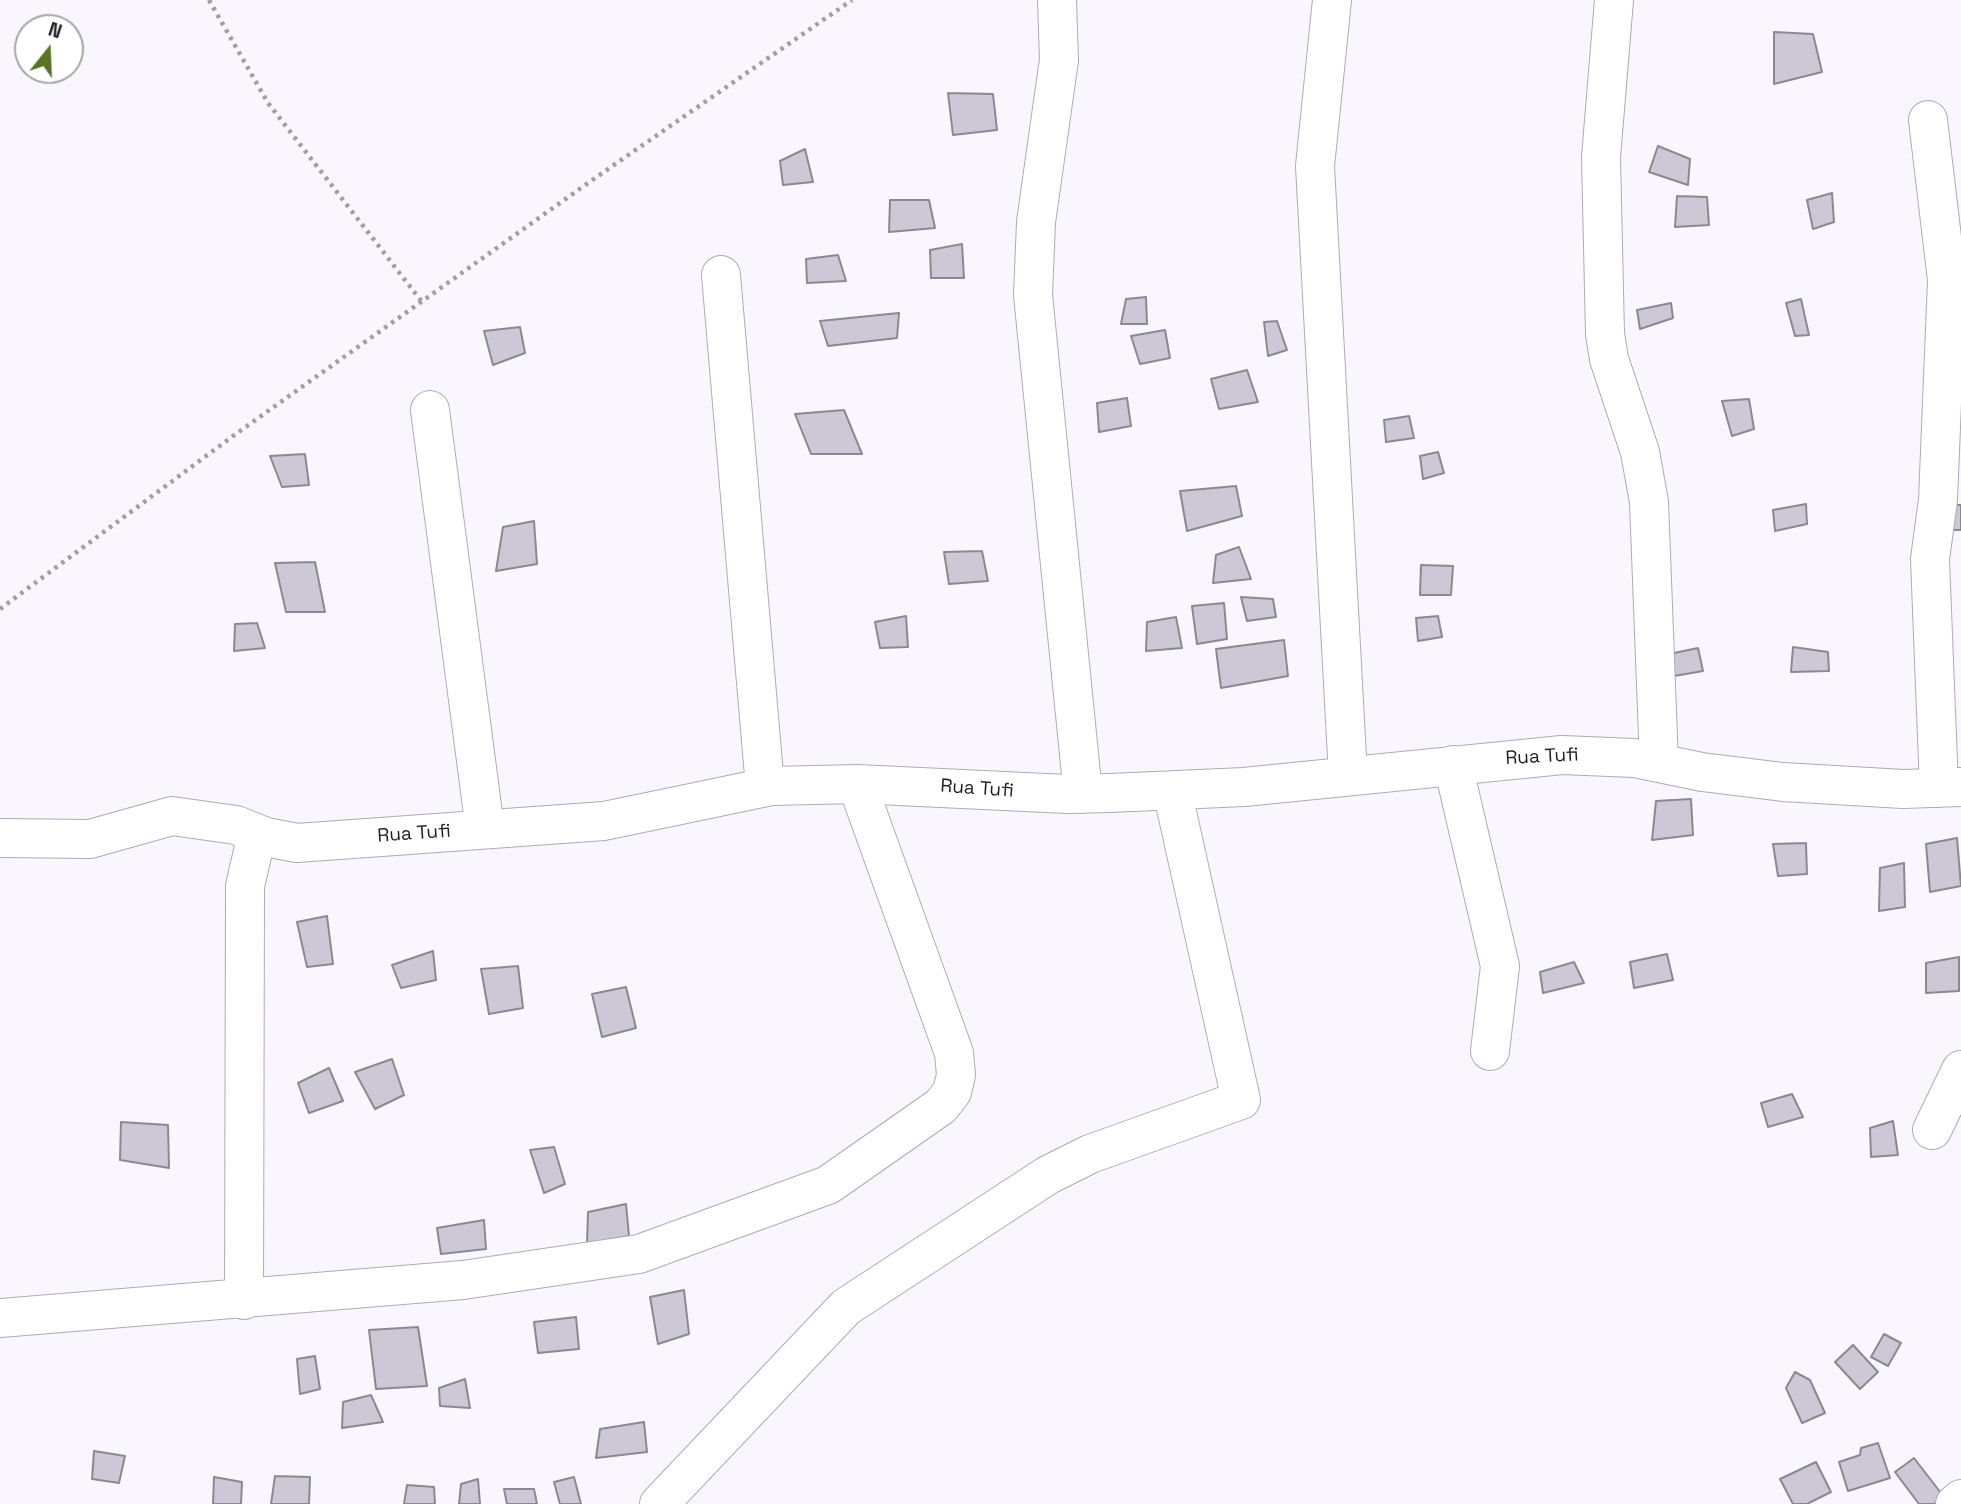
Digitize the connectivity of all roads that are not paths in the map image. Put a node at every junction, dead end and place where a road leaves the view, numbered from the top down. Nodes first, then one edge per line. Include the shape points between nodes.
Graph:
1 (1057, 0) edge
2 (1332, 0) edge
3 (1614, 0) edge
4 (1927, 120) dead end
5 (721, 275) dead end
6 (430, 410) dead end
7 (1659, 763) junction
8 (1453, 765) junction
9 (1348, 776) junction
10 (857, 784) junction
11 (765, 787) junction
12 (1950, 788) edge
13 (1172, 790) junction
14 (1083, 794) junction
15 (485, 829) junction
16 (257, 834) junction
17 (0, 838) edge
18 (1490, 1051) dead end
19 (1961, 1070) edge
20 (1931, 1130) dead end
21 (244, 1300) junction
22 (0, 1318) edge
23 (1961, 1499) edge
24 (659, 1504) edge
25 (1955, 1504) edge

1 - 14 street via 1059,60 1035,233 1033,295
2 - 9 street via 1315,166
3 - 7 street via 1601,157 1605,334 1640,452 1649,502
4 - 12 street via 1947,280 1938,500 1930,559
5 - 11 street
6 - 15 street
7 - 8 street, Rua Tufi via 1600,754
7 - 12 street, Rua Tufi via 1783,782
8 - 9 street, Rua Tufi
8 - 18 street via 1500,965
9 - 13 street, Rua Tufi
10 - 11 street, Rua Tufi
10 - 14 street, Rua Tufi
10 - 21 street via 954,1053 954,1083 941,1106 828,1185 639,1254 463,1280
11 - 15 street, Rua Tufi via 618,819
13 - 14 street, Rua Tufi
13 - 24 street via 1241,1100 1090,1154 1048,1175 846,1307
15 - 16 street, Rua Tufi via 296,843
16 - 17 street, Rua Tufi via 236,825 172,816 90,839
16 - 21 street via 245,886
19 - 20 street
21 - 22 street
23 - 25 street

